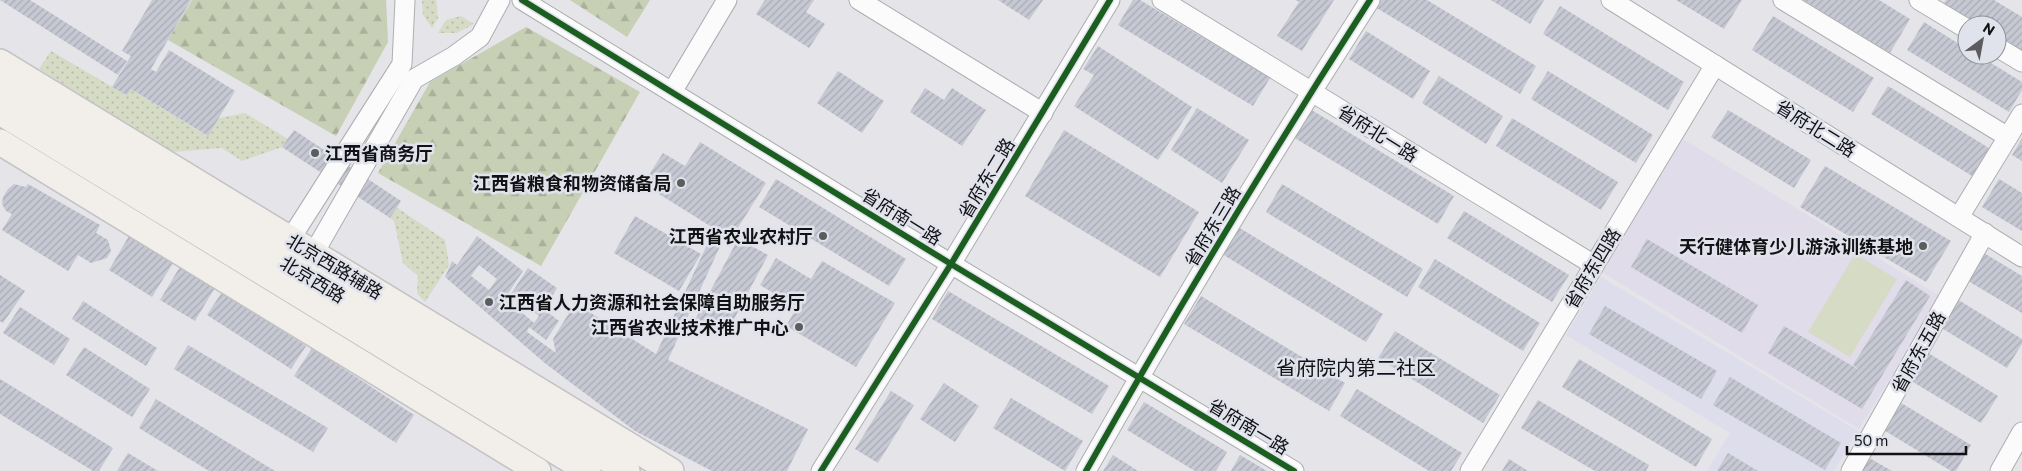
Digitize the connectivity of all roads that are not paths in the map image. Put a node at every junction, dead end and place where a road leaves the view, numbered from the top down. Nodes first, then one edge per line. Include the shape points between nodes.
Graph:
1 (405, 0) edge
2 (500, 0) edge
3 (522, 0) edge
4 (727, 0) edge
5 (859, 0) edge
6 (1110, 0) edge
7 (1162, 0) edge
8 (1370, 0) edge
9 (1611, 0) edge
10 (1783, 0) edge
11 (1919, 0) edge
12 (1957, 23) edge
13 (2007, 53) edge
14 (0, 62) edge
15 (2022, 62) edge
16 (1715, 65) junction
17 (0, 86) edge
18 (1311, 91) junction
19 (672, 92) junction
20 (0, 112) edge
21 (1042, 113) junction
22 (2022, 114) edge
23 (2008, 137) junction
24 (0, 142) edge
25 (1959, 217) junction
26 (1985, 233) junction
27 (284, 248) junction
28 (2022, 257) edge
29 (308, 263) junction
30 (951, 264) junction
31 (1594, 265) junction
32 (1139, 376) junction
33 (2022, 432) edge
34 (538, 471) edge
35 (588, 471) edge
36 (626, 471) edge
37 (671, 471) edge
38 (821, 471) edge
39 (1086, 471) edge
40 (1294, 471) edge
41 (1470, 471) edge
42 (1851, 471) edge
43 (2000, 471) edge

1 - 27 street via 402,64
2 - 29 street via 480,37 414,79
3 - 19 street, 省府南一路
4 - 19 street
5 - 21 street
6 - 21 street, 省府东二路
7 - 18 street, 省府北一路
8 - 18 street, 省府东三路
9 - 16 street, 省府北二路
10 - 23 street
11 - 12 street
13 - 15 street
14 - 27 main road, 北京西路辅路
16 - 25 street, 省府北二路
16 - 31 street, 省府东四路
17 - 27 main road, 北京西路
18 - 31 street, 省府北一路
18 - 32 street, 省府东三路
19 - 30 street, 省府南一路
20 - 35 main road, 北京西路
21 - 30 street, 省府东二路
22 - 23 street
23 - 25 street
24 - 34 main road
25 - 26 street, 省府北二路
26 - 28 street, 省府北二路
26 - 42 street, 省府东五路
27 - 29 main road, 北京西路
29 - 36 main road, 北京西路
29 - 37 main road, 北京西路辅路
30 - 32 street, 省府南一路
30 - 38 street, 省府东二路
31 - 41 street, 省府东四路
32 - 39 street, 省府东三路
32 - 40 street, 省府南一路
33 - 43 street

